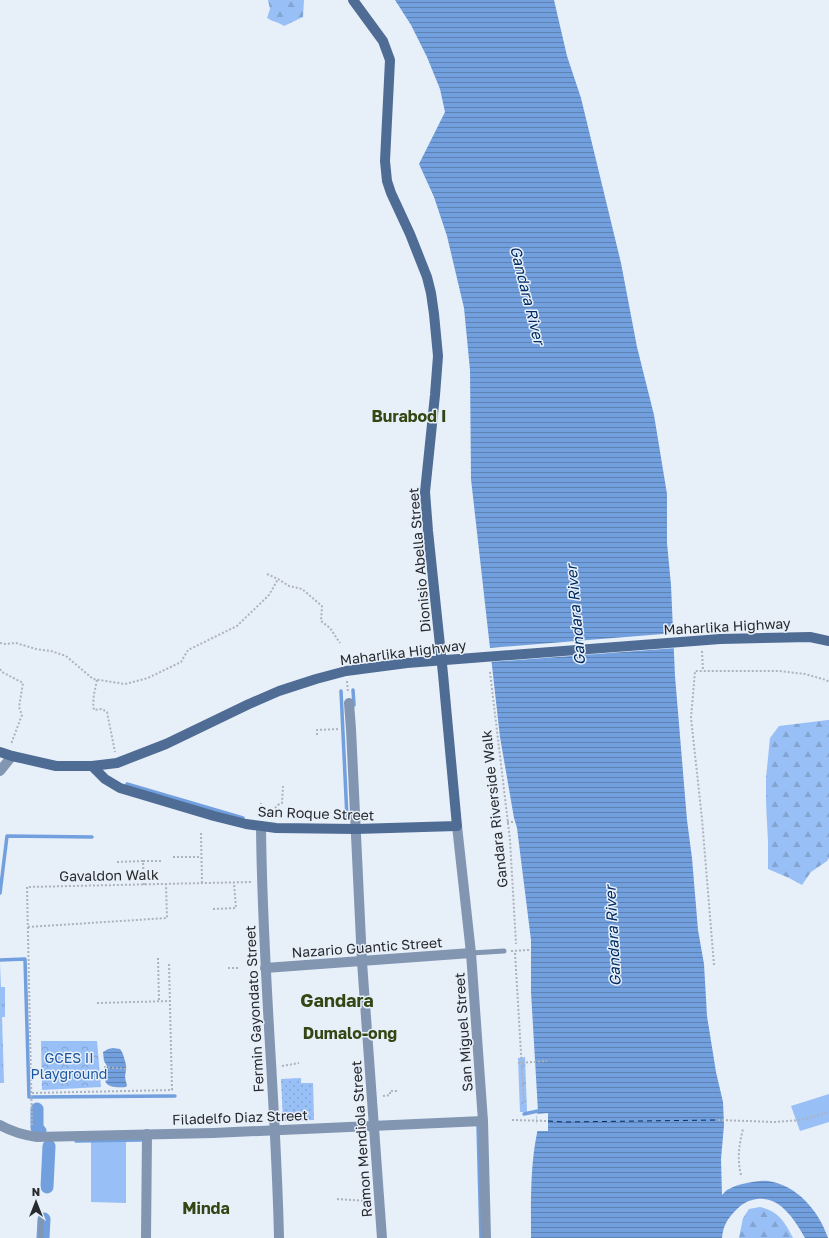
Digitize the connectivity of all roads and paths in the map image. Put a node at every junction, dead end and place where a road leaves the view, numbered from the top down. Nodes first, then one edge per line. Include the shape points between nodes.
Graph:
1 (353, 0) edge
2 (267, 574) dead end
3 (278, 579) junction
4 (829, 641) edge
5 (0, 643) edge
6 (340, 643) dead end
7 (702, 650) dead end
8 (0, 669) edge
9 (703, 671) junction
10 (490, 672) dead end
11 (97, 680) junction
12 (829, 682) edge
13 (349, 703) dead end
14 (351, 729) junction
15 (317, 735) dead end
16 (6, 754) edge
17 (117, 763) junction
18 (92, 766) junction
19 (0, 771) edge
20 (283, 786) dead end
21 (275, 808) dead end
22 (508, 822) junction
23 (513, 822) dead end
24 (261, 826) junction
25 (457, 826) junction
26 (356, 829) junction
27 (201, 833) dead end
28 (173, 857) dead end
29 (201, 857) junction
30 (143, 861) junction
31 (161, 861) dead end
32 (117, 862) dead end
33 (262, 882) junction
34 (202, 883) junction
35 (234, 883) junction
36 (166, 884) junction
37 (144, 885) junction
38 (213, 909) dead end
39 (28, 926) junction
40 (516, 944) dead end
41 (530, 950) dead end
42 (504, 951) joint
43 (471, 953) junction
44 (515, 953) dead end
45 (158, 958) dead end
46 (362, 962) junction
47 (169, 963) dead end
48 (714, 965) dead end
49 (228, 968) dead end
50 (240, 968) dead end
51 (265, 968) junction
52 (159, 1001) junction
53 (170, 1001) junction
54 (97, 1003) dead end
55 (547, 1061) dead end
56 (299, 1063) dead end
57 (518, 1063) dead end
58 (522, 1063) junction
59 (282, 1066) dead end
60 (104, 1067) dead end
61 (128, 1069) dead end
62 (399, 1091) dead end
63 (32, 1093) junction
64 (380, 1096) dead end
65 (524, 1103) dead end
66 (829, 1112) edge
67 (512, 1120) dead end
68 (718, 1120) dead end
69 (483, 1121) junction
70 (548, 1121) dead end
71 (0, 1125) edge
72 (374, 1125) junction
73 (743, 1129) dead end
74 (275, 1130) junction
75 (147, 1134) junction
76 (32, 1136) junction
77 (741, 1175) dead end
78 (337, 1199) dead end
79 (379, 1201) junction
80 (42, 1219) dead end
81 (41, 1238) edge
82 (146, 1238) edge
83 (279, 1238) edge
84 (382, 1238) edge
85 (486, 1238) edge

1 - 25 main road, Dionisio Abella Street via 383,41 390,60 385,160 387,181 427,277 434,314 438,356 425,492
2 - 3 path
3 - 6 path via 289,586 302,589 322,606 321,621 330,628
3 - 11 path via 269,595 237,626 188,650 181,662 148,678 125,684
4 - 17 main road, Maharlika Highway via 810,637 720,638 408,663 346,671 279,691 166,744
5 - 11 path via 16,643 66,656
7 - 9 path
8 - 16 path via 23,683 19,707 22,715
9 - 12 path via 779,671 805,674
9 - 48 path via 695,671 691,718
10 - 22 path, Gandara Riverside Walk
11 - 17 path via 93,707 94,710 102,709 107,712
13 - 14 street, Ramon Mendiola Street
14 - 15 path via 317,730
14 - 26 street, Ramon Mendiola Street
16 - 18 main road, Maharlika Highway via 56,766
16 - 19 street
17 - 18 main road, Maharlika Highway
18 - 24 main road, San Roque Street via 105,779 120,788 214,816
20 - 21 path via 282,803
22 - 23 path
22 - 40 path, Gandara Riverside Walk
24 - 26 main road, San Roque Street
24 - 33 street, Fermin Gayondato Street
25 - 26 main road, San Roque Street
25 - 43 street, San Miguel Street
26 - 46 street, Ramon Mendiola Street
27 - 29 path
28 - 29 path
29 - 34 path
30 - 31 path
30 - 32 path
30 - 37 path
33 - 35 path, Gavaldon Walk
33 - 51 street, Fermin Gayondato Street
34 - 35 path, Gavaldon Walk
34 - 36 path, Gavaldon Walk
35 - 38 path via 236,908
36 - 37 path, Gavaldon Walk
36 - 39 path via 167,918
37 - 39 path, Gavaldon Walk via 27,887
39 - 63 path, Gavaldon Walk
41 - 42 path
42 - 43 lane
43 - 46 street, Nazario Guantic Street
43 - 69 street, San Miguel Street
44 - 58 path
45 - 52 path
46 - 51 street, Nazario Guantic Street
46 - 72 street, Ramon Mendiola Street
47 - 53 path
49 - 50 path
51 - 74 street, Fermin Gayondato Street
52 - 53 path
52 - 54 path
53 - 63 path via 172,1090
55 - 58 path
56 - 59 path
57 - 58 path
58 - 65 path
60 - 61 path
62 - 64 path via 390,1091 390,1095
63 - 76 path, Gavaldon Walk
66 - 68 path via 802,1120 775,1122
67 - 70 path
69 - 72 street, Filadelfo Diaz Street
69 - 85 street, San Miguel Street
71 - 76 street, Filadelfo Diaz Street
72 - 74 street, Filadelfo Diaz Street
72 - 79 street, Ramon Mendiola Street
73 - 77 path via 738,1148
74 - 75 street, Filadelfo Diaz Street
74 - 83 street, Fermin Gayondato Street
75 - 76 street, Filadelfo Diaz Street
75 - 82 street
78 - 79 path
79 - 84 street, Ramon Mendiola Street
80 - 81 lane

